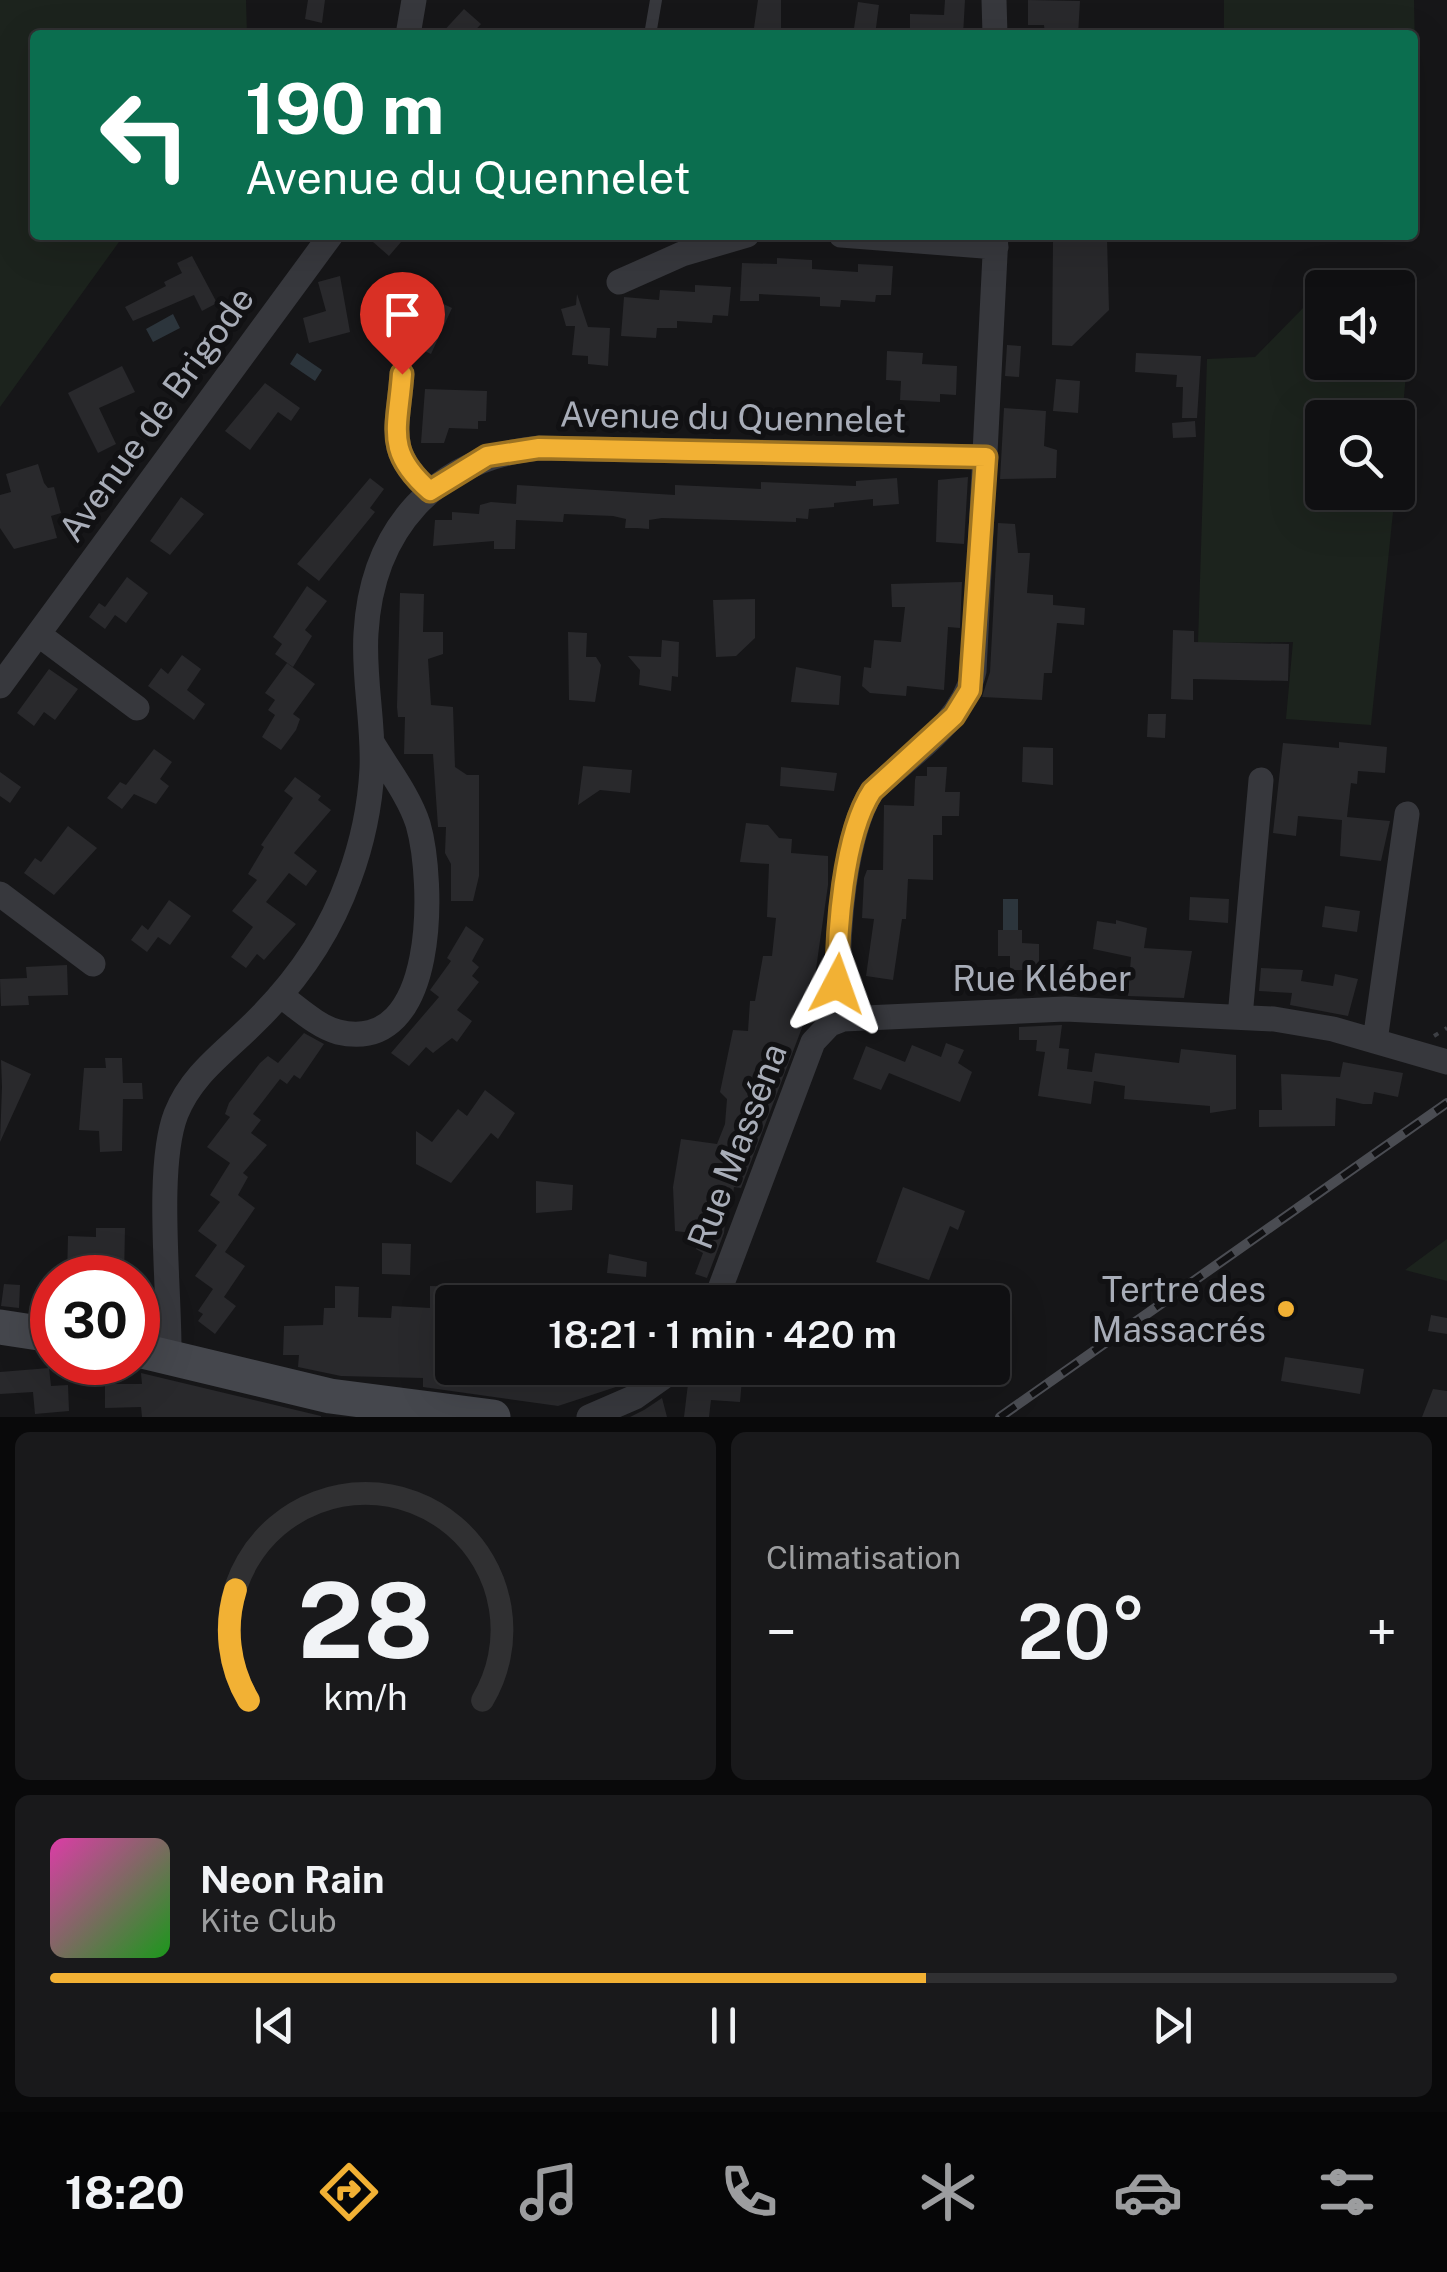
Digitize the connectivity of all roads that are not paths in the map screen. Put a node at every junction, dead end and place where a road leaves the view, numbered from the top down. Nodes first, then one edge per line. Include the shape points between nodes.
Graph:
1 (414, 0) edge
2 (656, 0) edge
3 (994, 0) edge
4 (409, 30) edge
5 (651, 30) edge
6 (995, 30) edge
7 (327, 240) edge
8 (730, 240) edge
9 (970, 240) edge
10 (996, 241) edge
11 (619, 282) dead end
12 (402, 374) dead end
13 (986, 457) junction
14 (430, 491) junction
15 (38, 634) junction
16 (0, 686) edge
17 (137, 708) dead end
18 (372, 744) junction
19 (1261, 780) dead end
20 (1407, 814) dead end
21 (0, 894) edge
22 (93, 964) dead end
23 (280, 995) junction
24 (1240, 1017) junction
25 (843, 1019) junction
26 (1376, 1041) junction
27 (1447, 1062) edge
28 (160, 1255) edge
29 (721, 1285) edge
30 (0, 1327) edge
31 (30, 1332) edge
32 (160, 1354) edge
33 (652, 1385) edge
34 (355, 1409) edge
35 (494, 1417) edge
36 (590, 1417) edge

1 - 4 street
2 - 5 lane
3 - 6 street
7 - 15 street, Avenue de Brigode
8 - 11 street
9 - 10 street
10 - 13 street
12 - 14 street via 397,451
13 - 14 street, Avenue du Quennelet via 539,448 487,456
13 - 25 street via 970,690 954,716 862,805 837,966
14 - 18 street, Avenue du Quennelet via 397,530 372,591 366,659
15 - 16 street, Avenue de Brigode
15 - 17 street
18 - 23 street, Avenue du Quennelet via 369,803 348,884 318,946
18 - 23 street, Avenue du Quennelet via 410,806 423,846 428,928 412,991 390,1020 350,1033 327,1027
19 - 24 street
20 - 26 street
21 - 22 street
23 - 28 street, Avenue du Quennelet via 188,1090 171,1130
24 - 25 street, Rue Kléber via 1066,1009
24 - 26 street, Rue Kléber
25 - 29 street, Rue Masséna via 813,1042
26 - 27 street, Rue Kléber
30 - 31 street
32 - 34 street
33 - 36 street
34 - 35 street

